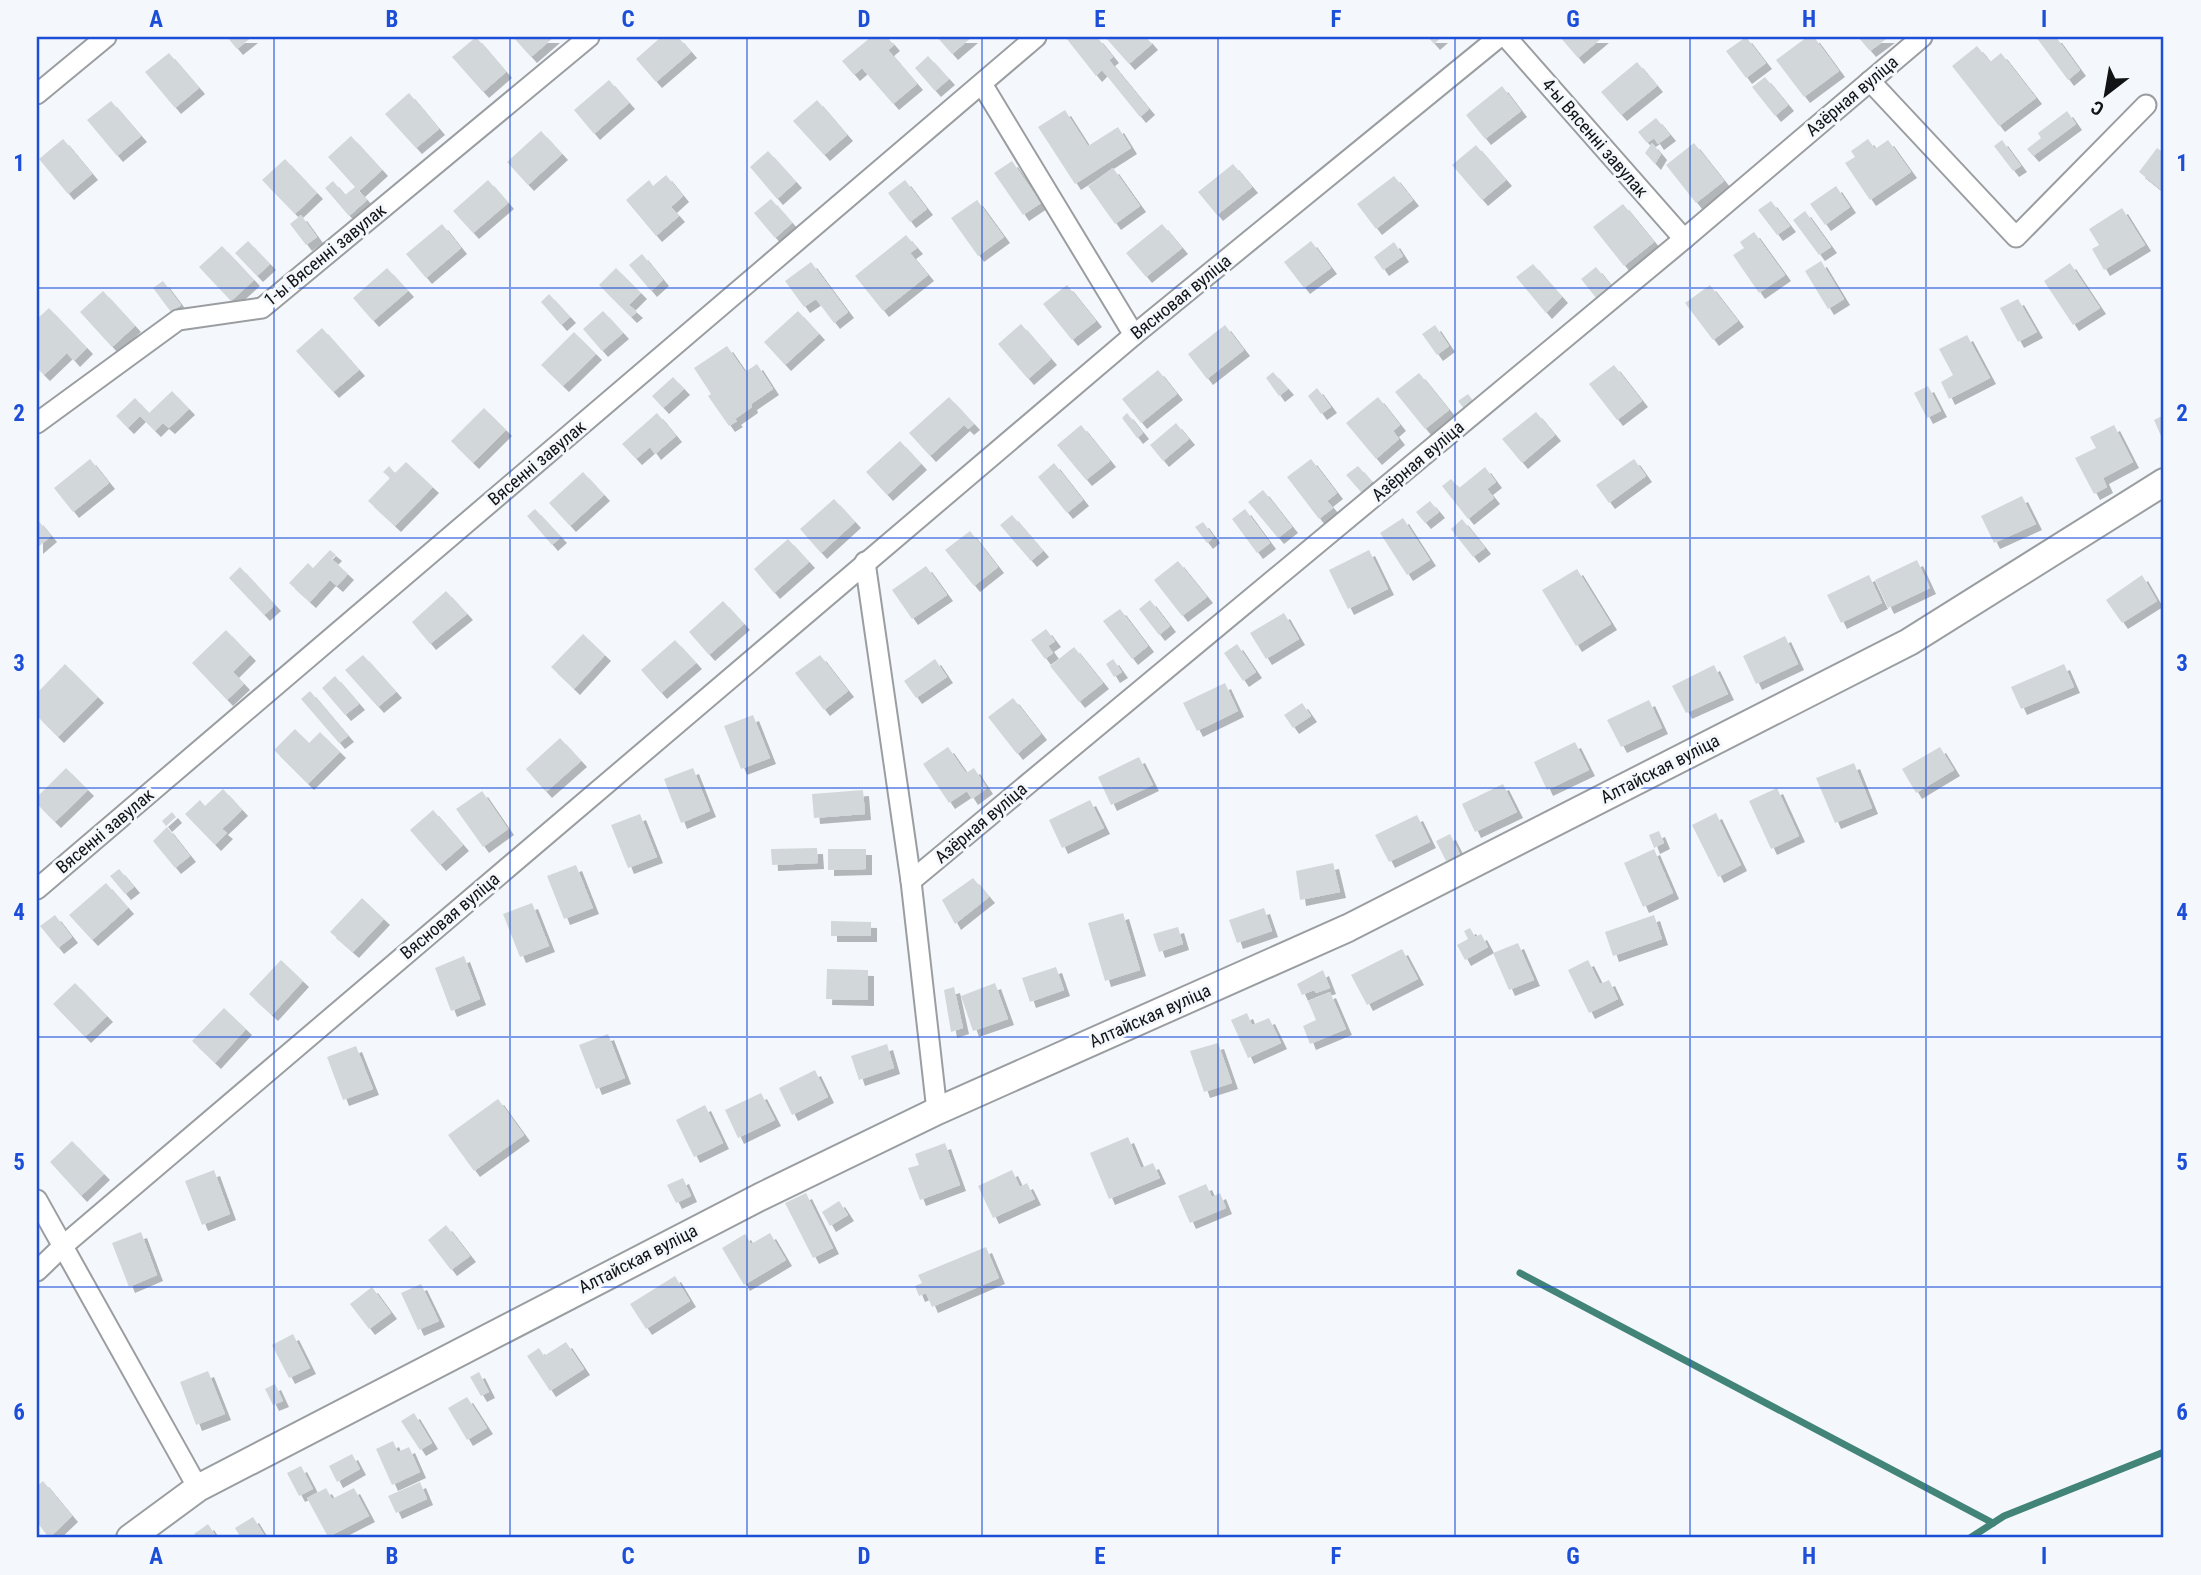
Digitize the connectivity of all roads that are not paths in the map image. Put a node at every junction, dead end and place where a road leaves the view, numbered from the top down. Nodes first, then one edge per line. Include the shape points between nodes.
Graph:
1 (106, 37) edge
2 (589, 37) edge
3 (1036, 37) edge
4 (1499, 37) edge
5 (1506, 37) edge
6 (1922, 37) edge
7 (1870, 81) junction
8 (982, 84) junction
9 (37, 94) edge
10 (2146, 105) dead end
11 (1684, 239) junction
12 (1134, 335) junction
13 (37, 423) edge
14 (2164, 482) edge
15 (866, 562) junction
16 (911, 881) junction
17 (37, 889) edge
18 (937, 1111) junction
19 (37, 1200) edge
20 (64, 1245) junction
21 (37, 1271) edge
22 (198, 1488) junction
23 (130, 1538) edge

1 - 9 street
2 - 13 street, 1-ы Вясенні завулак via 262,308 178,320
3 - 8 street, Вясенні завулак
4 - 12 street, Вясновая вуліца
5 - 11 street, 4-ы Вясенні завулак
6 - 7 street, Азёрная вуліца
7 - 10 street via 2016,237
7 - 11 street, Азёрная вуліца
8 - 12 street
8 - 17 street, Вясенні завулак
11 - 16 street, Азёрная вуліца
12 - 15 street, Вясновая вуліца
14 - 18 main road, Алтайская вуліца via 1909,642 1348,928
15 - 16 street
15 - 20 street, Вясновая вуліца
16 - 18 street
18 - 22 main road, Алтайская вуліца via 563,1297
19 - 20 street
20 - 21 street, Вясновая вуліца
20 - 22 street
22 - 23 main road, Алтайская вуліца

